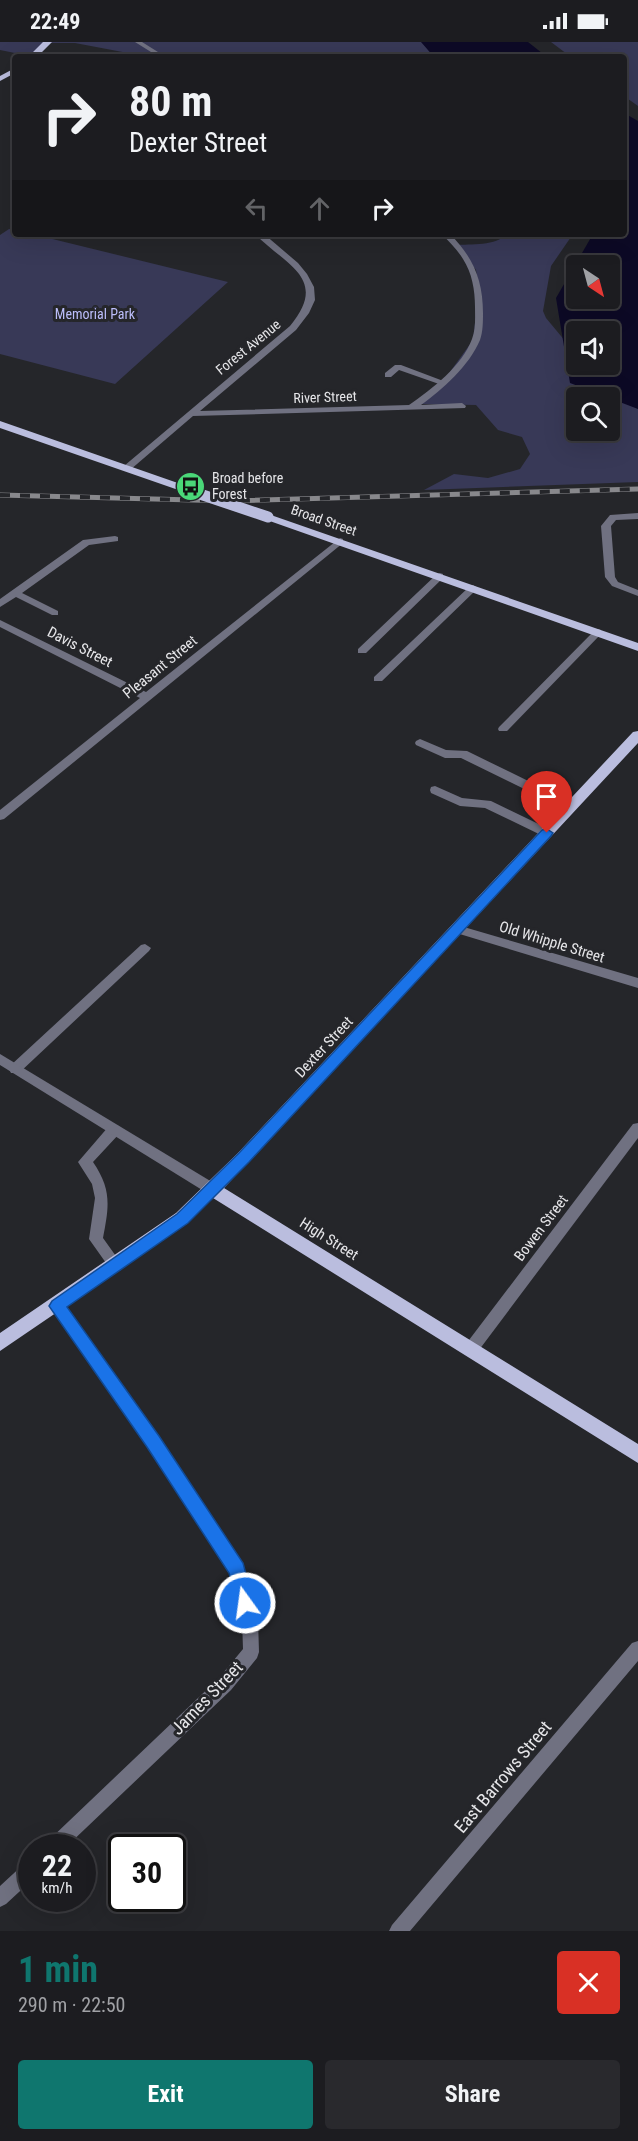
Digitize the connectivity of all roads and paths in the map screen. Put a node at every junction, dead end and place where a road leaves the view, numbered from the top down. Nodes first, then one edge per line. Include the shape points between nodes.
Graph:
1 (48, 42) edge
2 (138, 42) edge
3 (35, 54) edge
4 (158, 54) edge
5 (262, 237) edge
6 (449, 237) edge
7 (388, 375) dead end
8 (441, 381) junction
9 (462, 406) dead end
10 (411, 407) junction
11 (189, 414) junction
12 (0, 424) edge
13 (127, 468) junction
14 (638, 516) edge
15 (115, 539) dead end
16 (339, 541) junction
17 (440, 576) junction
18 (473, 588) junction
19 (15, 593) junction
20 (638, 593) edge
21 (0, 604) edge
22 (55, 613) dead end
23 (0, 623) edge
24 (598, 632) junction
25 (638, 646) edge
26 (362, 651) dead end
27 (378, 680) dead end
28 (147, 697) junction
29 (503, 729) dead end
30 (638, 735) edge
31 (420, 743) dead end
32 (435, 790) dead end
33 (571, 807) junction
34 (0, 816) edge
35 (547, 833) junction
36 (457, 929) junction
37 (145, 948) dead end
38 (638, 983) edge
39 (0, 1059) edge
40 (15, 1069) junction
41 (638, 1128) edge
42 (114, 1130) junction
43 (212, 1189) junction
44 (116, 1266) junction
45 (57, 1306) junction
46 (0, 1343) edge
47 (471, 1349) junction
48 (638, 1454) edge
49 (638, 1648) edge
50 (68, 1834) edge
51 (18, 1881) edge
52 (0, 1898) edge
53 (398, 1931) edge

1 - 3 main road
2 - 4 street
5 - 11 street, Forest Avenue via 307,278 312,289 311,303 304,318
6 - 8 street via 472,267 479,284 480,304 476,340
7 - 8 street via 398,367
8 - 10 street
9 - 10 street, River Street
10 - 11 street, River Street
11 - 13 street, Forest Avenue
12 - 13 main road, Broad Street
13 - 16 main road, Broad Street, bridge
14 - 20 street via 612,518 606,526 610,577 615,584
15 - 19 street via 86,542
16 - 17 main road, Broad Street
16 - 28 street, Pleasant Street
17 - 18 main road, Broad Street
17 - 26 street
18 - 24 main road, Broad Street
18 - 27 street
19 - 21 street
19 - 22 street
23 - 28 street, Davis Street
24 - 25 main road, Broad Street
24 - 29 street
28 - 34 street, Pleasant Street
30 - 33 main road, Dexter Street
31 - 33 street via 446,754 463,754
32 - 35 street via 460,802 487,804
33 - 35 main road, Dexter Street
35 - 36 main road, Dexter Street
36 - 38 street, Old Whipple Street
36 - 43 main road, Dexter Street
37 - 40 street
39 - 40 street, High Street
40 - 42 street, High Street
41 - 47 street, Bowen Street
42 - 43 street, High Street
42 - 44 street via 85,1162 100,1182 103,1198 96,1239
43 - 44 main road, Dexter Street via 182,1218
43 - 47 main road, High Street
44 - 45 main road, Dexter Street
45 - 46 main road, Dexter Street
45 - 50 street, James Street via 237,1569 250,1620 251,1652 225,1684
47 - 48 main road, High Street
49 - 53 street, East Barrows Street
51 - 52 street

